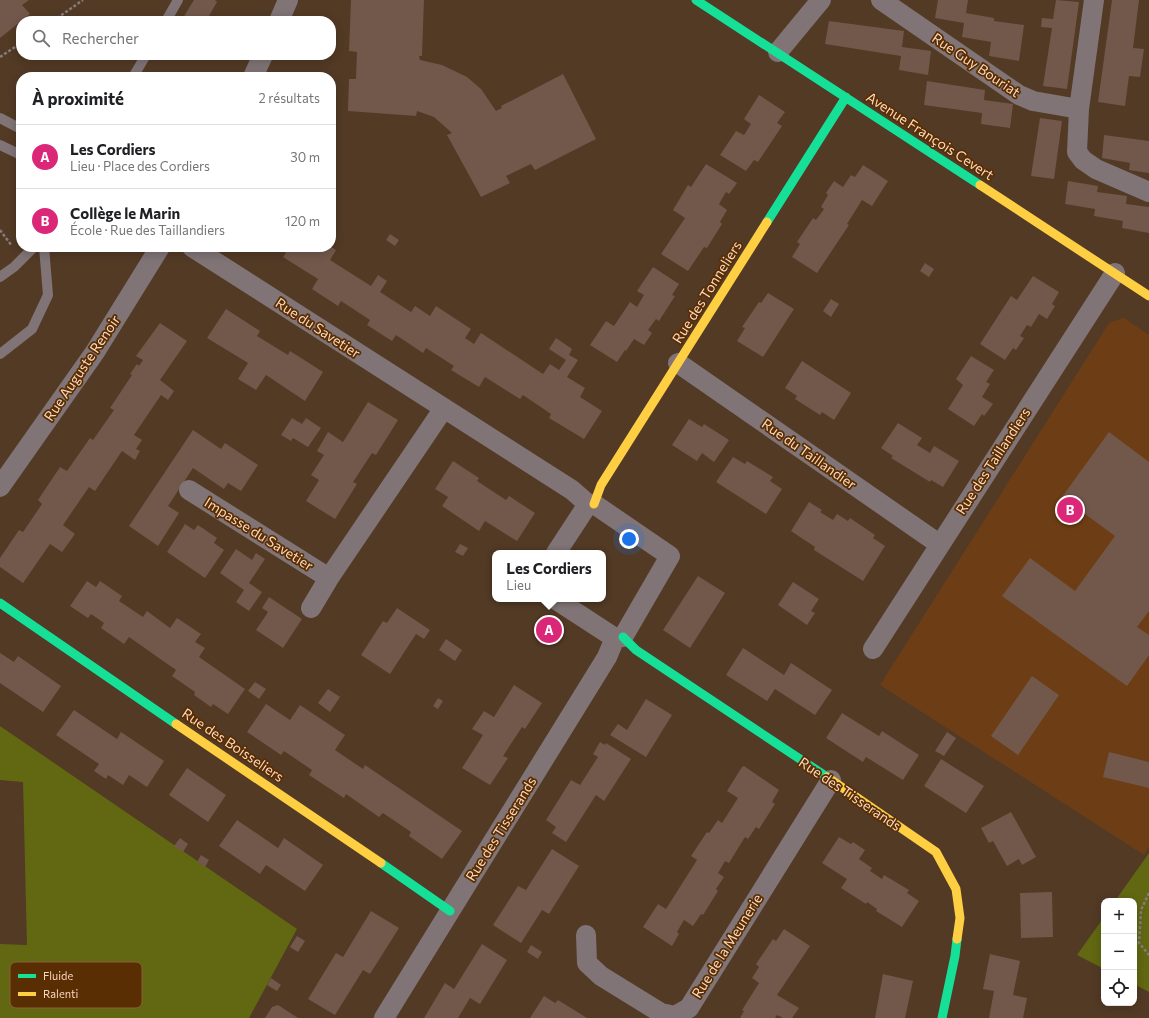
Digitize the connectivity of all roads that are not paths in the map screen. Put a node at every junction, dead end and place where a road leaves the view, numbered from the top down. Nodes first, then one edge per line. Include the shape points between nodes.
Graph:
1 (178, 0) edge
2 (288, 0) edge
3 (696, 0) edge
4 (821, 0) edge
5 (881, 0) edge
6 (1094, 0) edge
7 (169, 16) edge
8 (281, 16) edge
9 (778, 52) junction
10 (143, 60) edge
11 (262, 60) edge
12 (136, 72) edge
13 (256, 72) edge
14 (846, 97) junction
15 (1079, 109) junction
16 (0, 118) edge
17 (16, 126) edge
18 (0, 145) edge
19 (16, 153) edge
20 (1149, 192) edge
21 (29, 252) edge
22 (44, 252) edge
23 (157, 252) edge
24 (200, 252) edge
25 (1115, 273) junction
26 (0, 277) edge
27 (1149, 296) edge
28 (0, 354) edge
29 (678, 363) junction
30 (444, 408) junction
31 (0, 487) edge
32 (189, 490) dead end
33 (591, 504) junction
34 (939, 544) junction
35 (558, 550) edge
36 (329, 578) junction
37 (560, 602) edge
38 (0, 603) edge
39 (311, 608) dead end
40 (619, 637) junction
41 (873, 649) dead end
42 (831, 780) junction
43 (450, 911) junction
44 (586, 935) dead end
45 (384, 1018) edge
46 (942, 1018) edge

1 - 7 lane
2 - 8 street
3 - 9 street, Avenue François Cevert
4 - 9 street
5 - 15 street, Rue Guy Bouriat via 1019,94 1033,101
6 - 15 street
9 - 14 street, Avenue François Cevert
10 - 12 lane
11 - 13 street
14 - 25 street, Avenue François Cevert
14 - 29 street, Rue des Tonneliers
15 - 20 street via 1077,152 1083,160 1096,169
16 - 17 lane
18 - 19 lane
21 - 26 lane
22 - 28 lane via 48,295 32,329
23 - 31 street, Rue Auguste Renoir via 95,352
24 - 30 street, Rue du Savetier
25 - 27 street, Avenue François Cevert
25 - 34 street, Rue des Taillandiers
29 - 33 street, Rue des Tonneliers
29 - 34 street, Rue du Taillandier
30 - 33 street, Rue du Savetier
30 - 36 street
32 - 36 street, Impasse du Savetier
33 - 35 street
33 - 40 street, Rue du Savetier via 670,556
34 - 41 street, Rue des Taillandiers
36 - 39 street
37 - 40 street
38 - 43 street, Rue des Boisseliers
40 - 42 street, Rue des Tisserands
40 - 43 street, Rue des Tisserands
42 - 44 street, Rue de la Meunerie via 689,1008 675,1016 661,1013 601,976 587,963
42 - 46 street, Rue des Tisserands via 936,852 956,889 960,918
43 - 45 street, Rue des Tisserands

